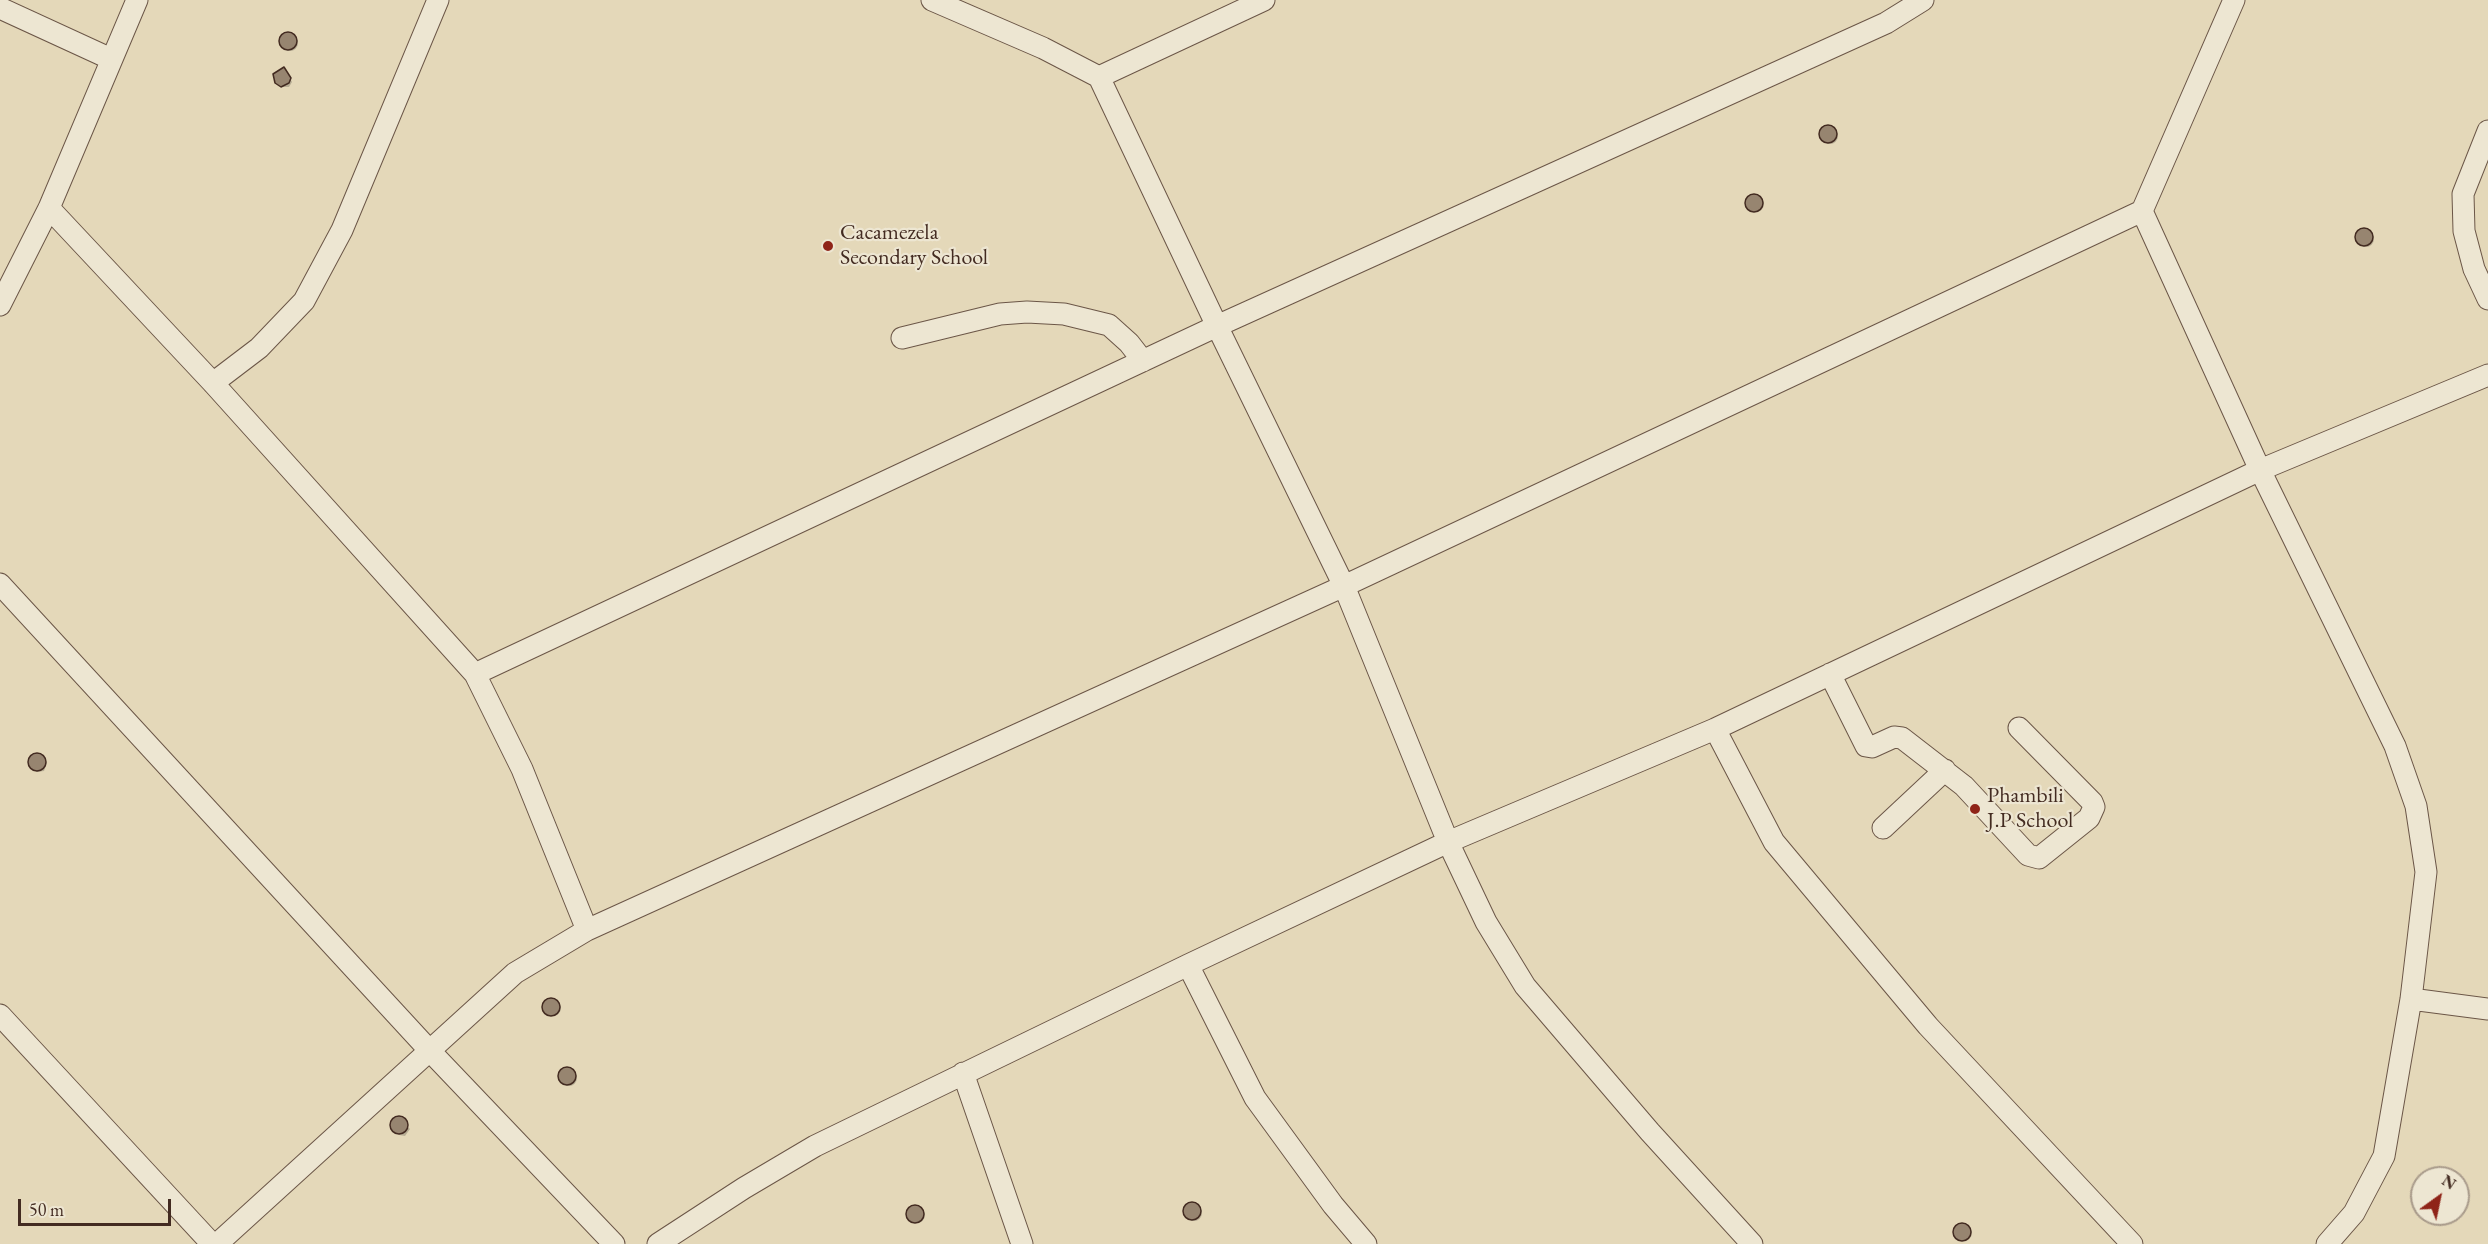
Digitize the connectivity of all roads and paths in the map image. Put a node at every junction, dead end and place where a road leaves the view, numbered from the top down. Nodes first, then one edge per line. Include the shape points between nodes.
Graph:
1 (137, 0) edge
2 (438, 0) edge
3 (932, 0) edge
4 (1264, 0) edge
5 (1923, 0) edge
6 (2234, 0) edge
7 (0, 8) edge
8 (111, 59) junction
9 (1100, 77) junction
10 (2488, 131) edge
11 (49, 208) junction
12 (2142, 211) junction
13 (2488, 299) edge
14 (0, 305) edge
15 (1217, 326) junction
16 (902, 338) dead end
17 (1143, 361) junction
18 (2488, 375) edge
19 (213, 383) junction
20 (2260, 470) junction
21 (0, 584) edge
22 (1344, 586) junction
23 (475, 674) junction
24 (1830, 674) junction
25 (2019, 728) dead end
26 (1715, 729) junction
27 (1945, 770) junction
28 (1883, 828) dead end
29 (1448, 842) junction
30 (587, 930) junction
31 (1188, 965) junction
32 (2411, 999) junction
33 (2488, 1009) edge
34 (0, 1015) edge
35 (430, 1050) junction
36 (963, 1073) junction
37 (214, 1244) edge
38 (614, 1244) edge
39 (658, 1244) edge
40 (1022, 1244) edge
41 (1366, 1244) edge
42 (1752, 1244) edge
43 (2132, 1244) edge
44 (2327, 1244) edge

1 - 8 street
2 - 19 street via 342,230 304,301 259,348
3 - 9 street
4 - 9 street
5 - 15 street via 1886,23
6 - 12 street
7 - 8 street
8 - 11 street
9 - 15 street
10 - 13 street via 2463,194 2464,231 2474,269
11 - 14 street
11 - 19 street
12 - 20 street
12 - 22 street
15 - 17 street
15 - 22 street
16 - 17 street via 1000,314 1064,314 1110,325
17 - 23 street
18 - 20 street
19 - 23 street
20 - 24 street
20 - 32 street via 2396,746 2416,806 2426,872
21 - 35 street
22 - 29 street
22 - 30 street
23 - 30 street via 522,769
24 - 26 street
24 - 27 street via 1866,746 1898,737
25 - 27 street via 2094,807 2089,818 2045,855 2028,855
26 - 29 street
26 - 43 street via 1774,843 1928,1026
27 - 28 street
29 - 31 street
29 - 42 street via 1486,922 1525,986
30 - 35 street via 515,974
31 - 36 street
31 - 41 street via 1255,1098
32 - 33 street
32 - 44 street via 2384,1156 2354,1213
34 - 37 street
35 - 37 street
35 - 38 street
36 - 39 street via 815,1146
36 - 40 street

